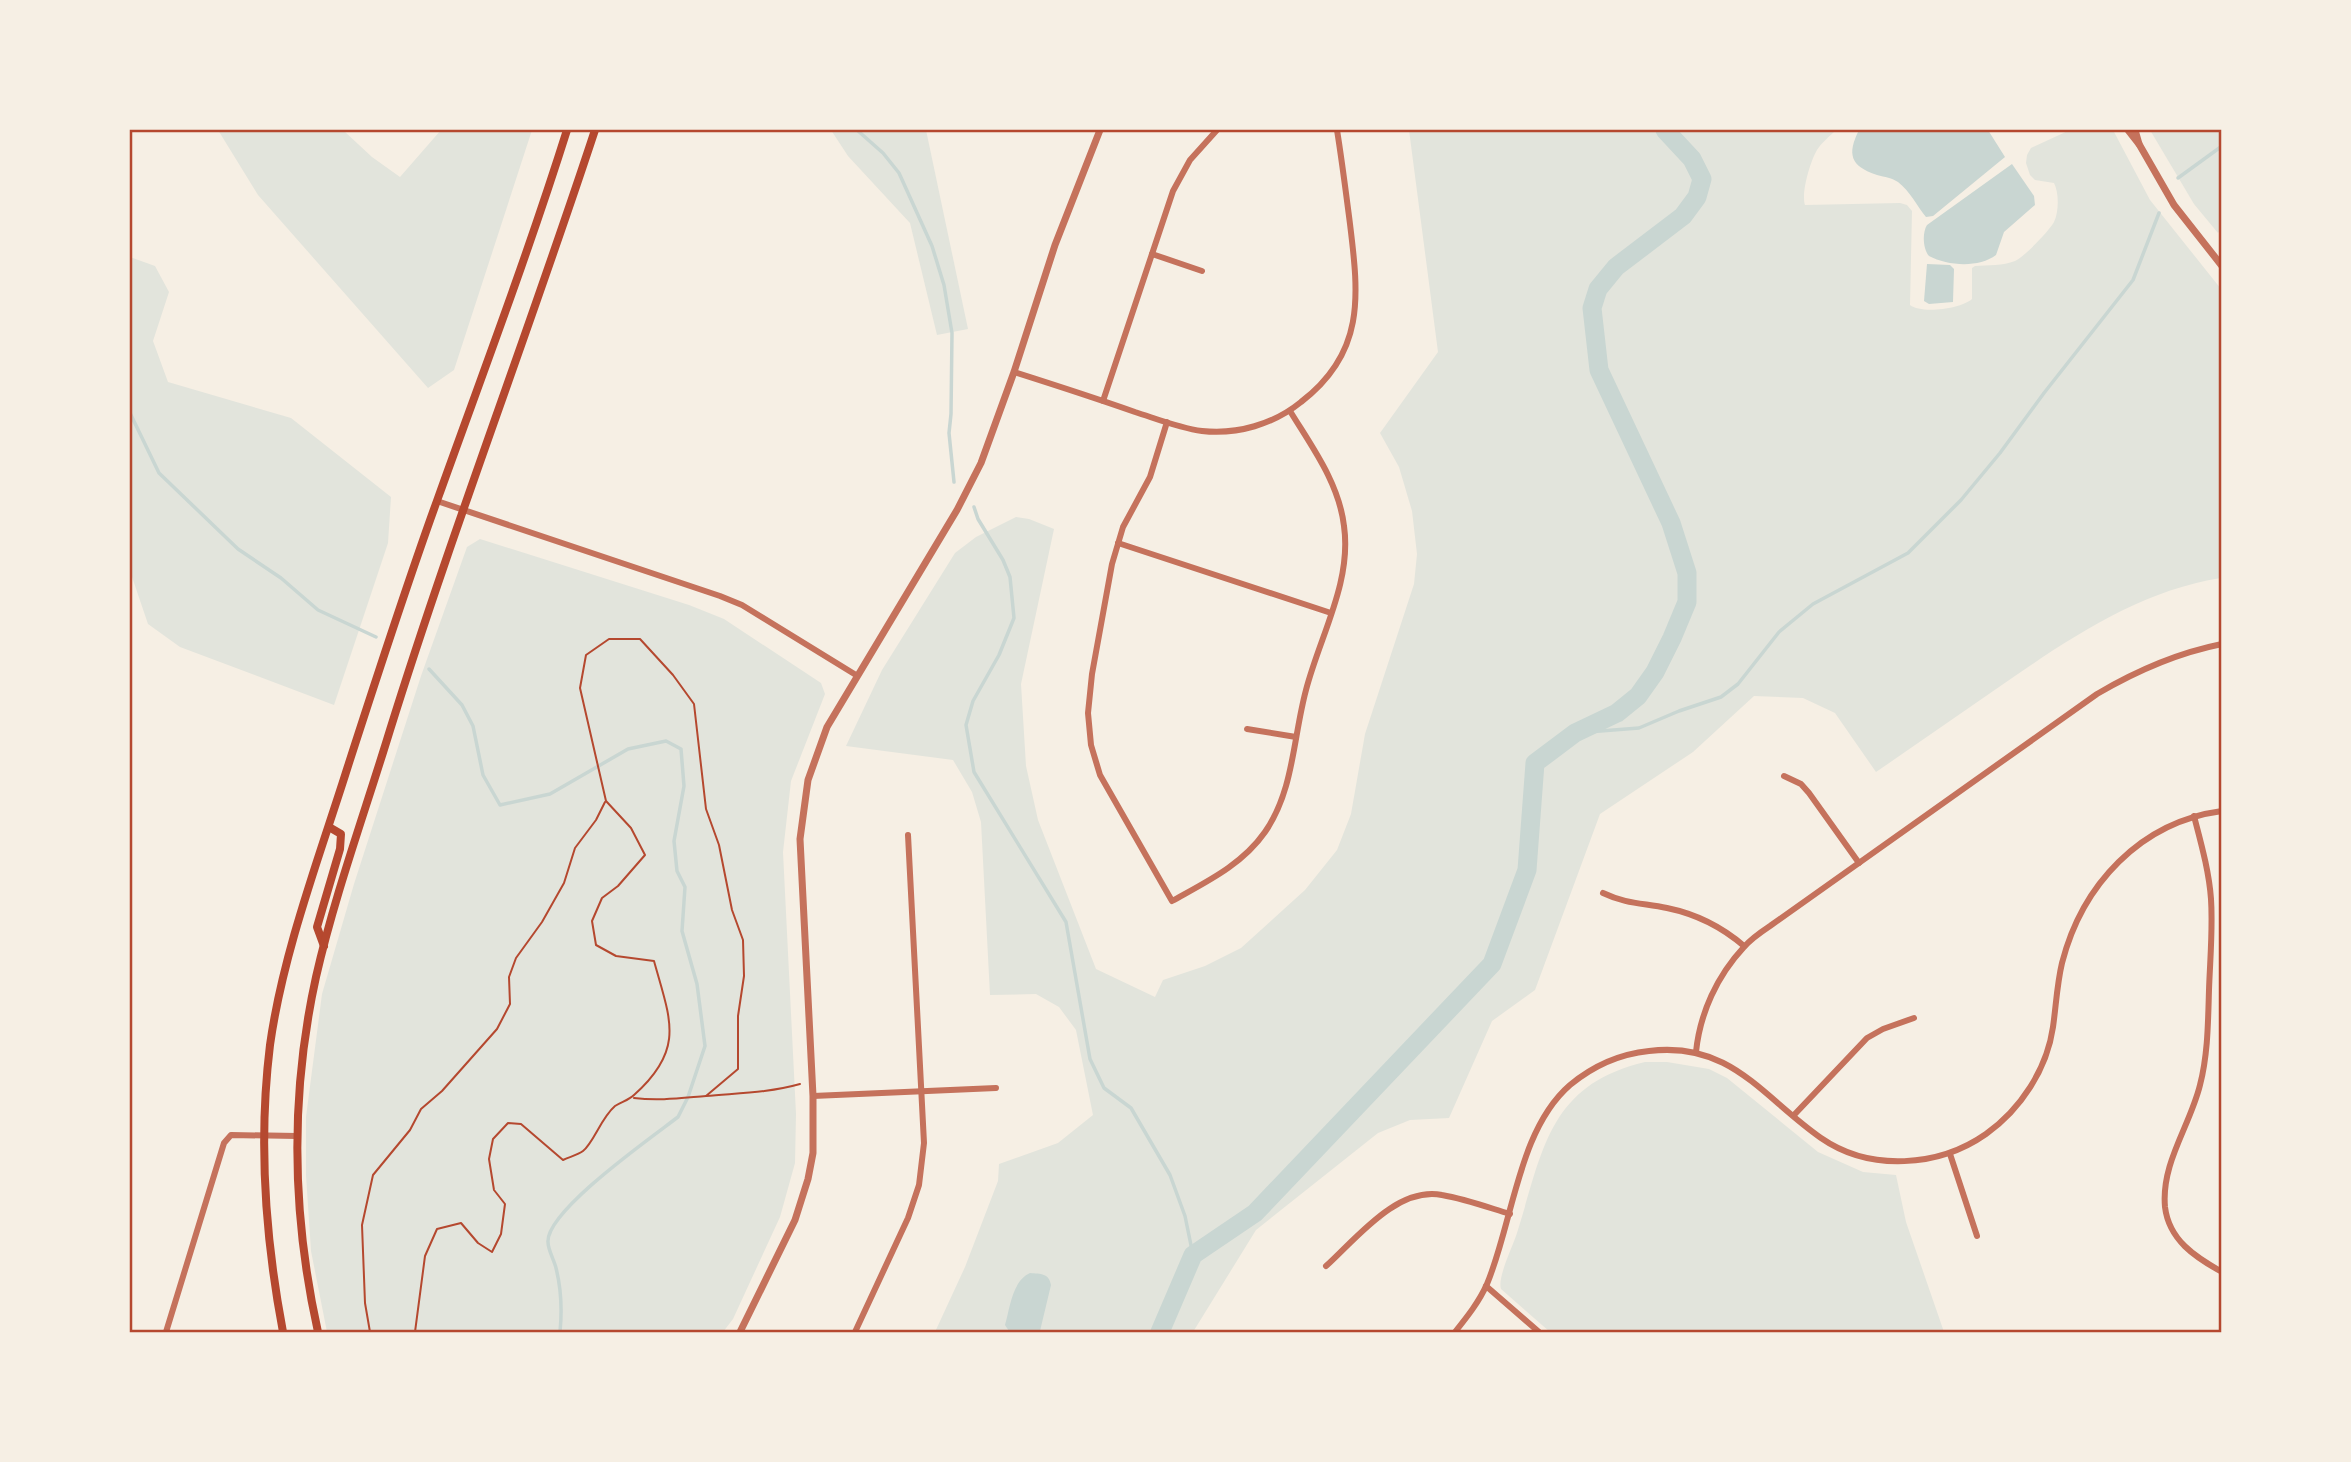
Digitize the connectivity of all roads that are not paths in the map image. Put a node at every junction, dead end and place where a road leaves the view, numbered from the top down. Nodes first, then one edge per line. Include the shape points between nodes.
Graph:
1 (567, 130) edge
2 (595, 130) edge
3 (1100, 130) edge
4 (1217, 130) edge
5 (1337, 130) edge
6 (2128, 130) edge
7 (2135, 130) edge
8 (2138, 144) junction
9 (1152, 254) junction
10 (2221, 265) edge
11 (1202, 271) dead end
12 (1014, 372) junction
13 (1103, 401) junction
14 (1290, 411) junction
15 (1167, 422) junction
16 (437, 501) junction
17 (462, 510) junction
18 (1118, 543) junction
19 (1331, 613) junction
20 (2221, 643) edge
21 (856, 675) junction
22 (1247, 729) dead end
23 (1296, 737) junction
24 (1784, 776) dead end
25 (2221, 811) edge
26 (2194, 816) junction
27 (329, 827) junction
28 (908, 835) dead end
29 (1858, 863) junction
30 (1603, 893) dead end
31 (324, 946) junction
32 (1744, 946) junction
33 (1914, 1018) dead end
34 (1696, 1052) junction
35 (996, 1088) dead end
36 (921, 1092) junction
37 (813, 1096) junction
38 (1794, 1115) junction
39 (263, 1135) junction
40 (297, 1136) junction
41 (1950, 1154) junction
42 (1510, 1214) junction
43 (1977, 1236) dead end
44 (1326, 1266) dead end
45 (2221, 1272) edge
46 (1486, 1286) junction
47 (166, 1332) edge
48 (283, 1332) edge
49 (318, 1332) edge
50 (740, 1332) edge
51 (855, 1332) edge
52 (1455, 1332) edge
53 (1539, 1332) edge

1 - 16 main road
2 - 17 main road
3 - 12 street via 1055,245
4 - 9 street via 1178,180
5 - 14 street via 1357,276 1355,312 1346,347 1332,374
6 - 8 street
7 - 8 street
8 - 10 street via 2174,205
9 - 11 street
9 - 13 street
12 - 13 street
12 - 21 street via 970,488
13 - 15 street
14 - 15 street via 1255,426 1219,432
14 - 19 street via 1336,490 1344,523 1346,556
15 - 18 street via 1150,477
16 - 17 street
16 - 27 main road
17 - 21 street via 720,596
17 - 31 main road
18 - 19 street
18 - 23 street via 1089,695 1091,745 1107,789 1172,901 1237,863 1265,833 1284,795
19 - 23 street
20 - 29 street via 2150,666 2097,694
21 - 37 street via 821,740 802,817 800,856
22 - 23 street
24 - 29 street via 1809,793
25 - 26 street
26 - 41 street via 2135,846 2096,887 2067,943 2053,1030 2034,1080 2004,1120
26 - 45 street via 2211,898 2207,1038 2199,1088 2167,1174 2165,1197 2170,1224 2183,1245
27 - 31 main road via 341,834 317,927
27 - 39 main road via 276,1011
28 - 36 street
29 - 32 street
30 - 32 street via 1629,904 1691,914
31 - 40 main road via 309,1015
32 - 34 street via 1707,1004
33 - 38 street via 1867,1038
34 - 38 street via 1735,1068
34 - 42 street via 1656,1050 1618,1057 1569,1086 1536,1131
35 - 36 street
36 - 37 street
36 - 51 street via 924,1143 919,1185
37 - 50 street via 813,1153 801,1202
38 - 41 street via 1823,1140 1862,1156 1908,1161
39 - 40 street
39 - 47 street via 231,1135 224,1143
39 - 48 main road via 267,1229
40 - 49 main road via 300,1226
41 - 43 street
42 - 44 street via 1440,1194 1414,1196 1400,1201
42 - 46 street
46 - 52 street
46 - 53 street

